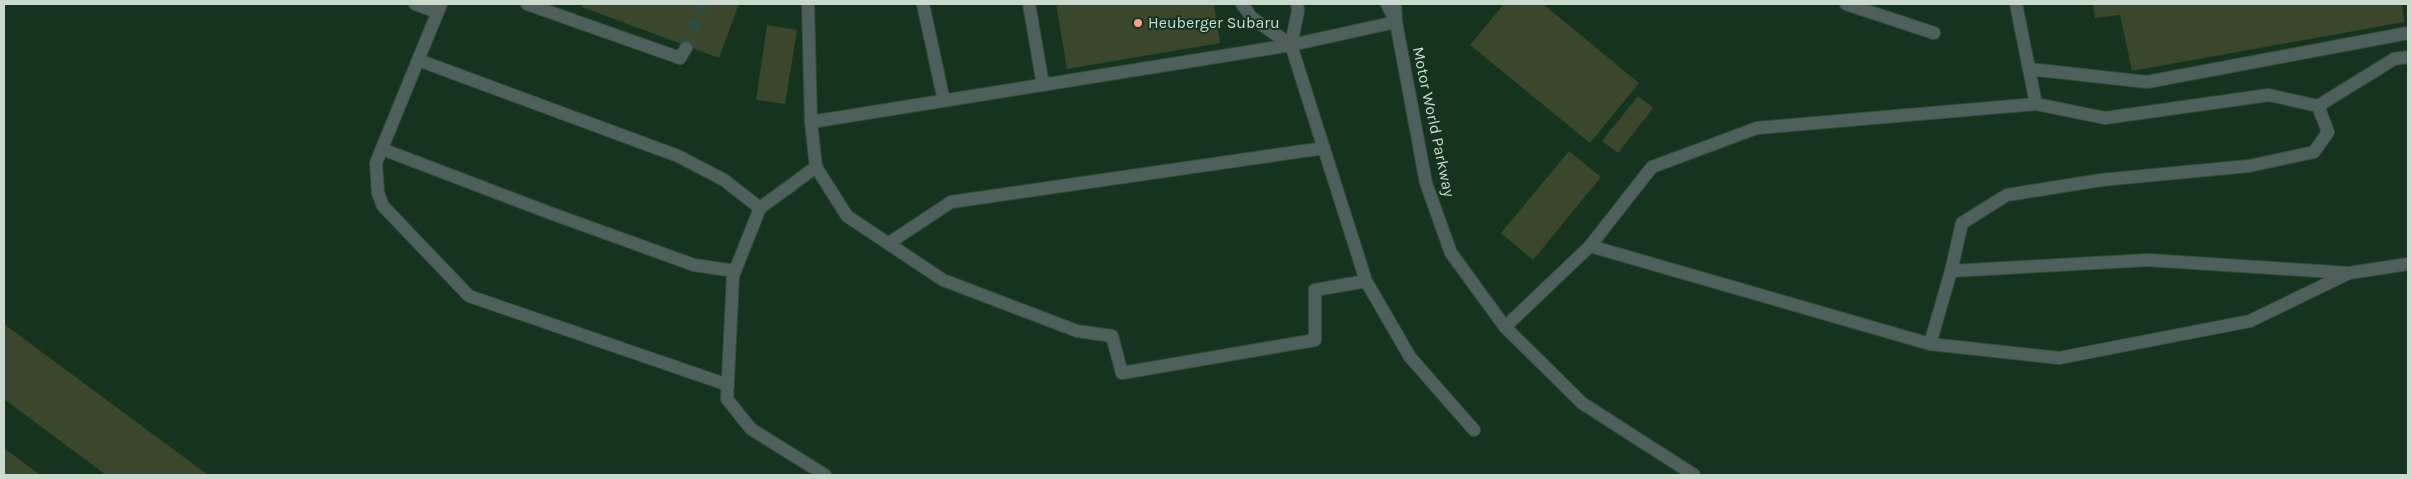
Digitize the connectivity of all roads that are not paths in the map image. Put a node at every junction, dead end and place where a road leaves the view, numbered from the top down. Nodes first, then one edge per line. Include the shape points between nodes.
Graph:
1 (414, 4) edge
2 (527, 4) edge
3 (808, 4) edge
4 (923, 4) edge
5 (1029, 4) edge
6 (1242, 4) edge
7 (1297, 4) edge
8 (1387, 4) edge
9 (1396, 4) edge
10 (1846, 4) edge
11 (2016, 4) edge
12 (439, 8) edge
13 (1396, 22) junction
14 (1934, 33) dead end
15 (2408, 33) edge
16 (1291, 45) junction
17 (683, 53) dead end
18 (2408, 57) edge
19 (418, 60) junction
20 (2029, 69) junction
21 (1043, 85) junction
22 (944, 101) junction
23 (2036, 104) junction
24 (2318, 106) junction
25 (811, 122) junction
26 (1324, 148) junction
27 (382, 149) junction
28 (816, 167) junction
29 (760, 208) junction
30 (889, 243) junction
31 (1590, 246) junction
32 (2408, 264) edge
33 (735, 270) junction
34 (1951, 271) junction
35 (2349, 273) junction
36 (1366, 281) junction
37 (1505, 327) junction
38 (1930, 344) junction
39 (728, 384) junction
40 (1474, 430) dead end
41 (825, 475) edge
42 (1694, 475) edge

1 - 12 street
2 - 17 street
3 - 25 street
4 - 22 street
5 - 21 street
6 - 16 street via 1252,18
7 - 16 street
8 - 13 street, Motor World Parkway
9 - 13 street, Motor World Parkway
10 - 14 street
11 - 20 street
12 - 19 street
13 - 16 street
13 - 37 street, Motor World Parkway via 1426,183 1452,253
15 - 20 street via 2147,82
16 - 21 street
16 - 26 street
18 - 24 street via 2394,59
19 - 27 street
19 - 29 street via 678,156 724,180
20 - 23 street
21 - 22 street
22 - 25 street
23 - 24 street via 2105,118 2269,95
23 - 31 street via 1757,128 1652,167
24 - 34 street via 2328,132 2314,152 2249,166 2101,180 2007,195 1962,223
25 - 28 street
26 - 30 street via 951,202
26 - 36 street
27 - 33 street via 694,265
27 - 39 street via 376,163 376,176 383,206 469,296
28 - 29 street
28 - 30 street via 847,216
29 - 33 street
30 - 36 street via 943,280 1077,331 1112,336 1122,373 1315,340 1315,290
31 - 37 street
31 - 38 street
32 - 35 street
33 - 39 street
34 - 35 street via 2148,260
34 - 38 street
35 - 38 street via 2250,321 2059,358
36 - 40 street via 1410,357
37 - 42 street, Motor World Parkway via 1582,403
39 - 41 street via 727,399 752,429

